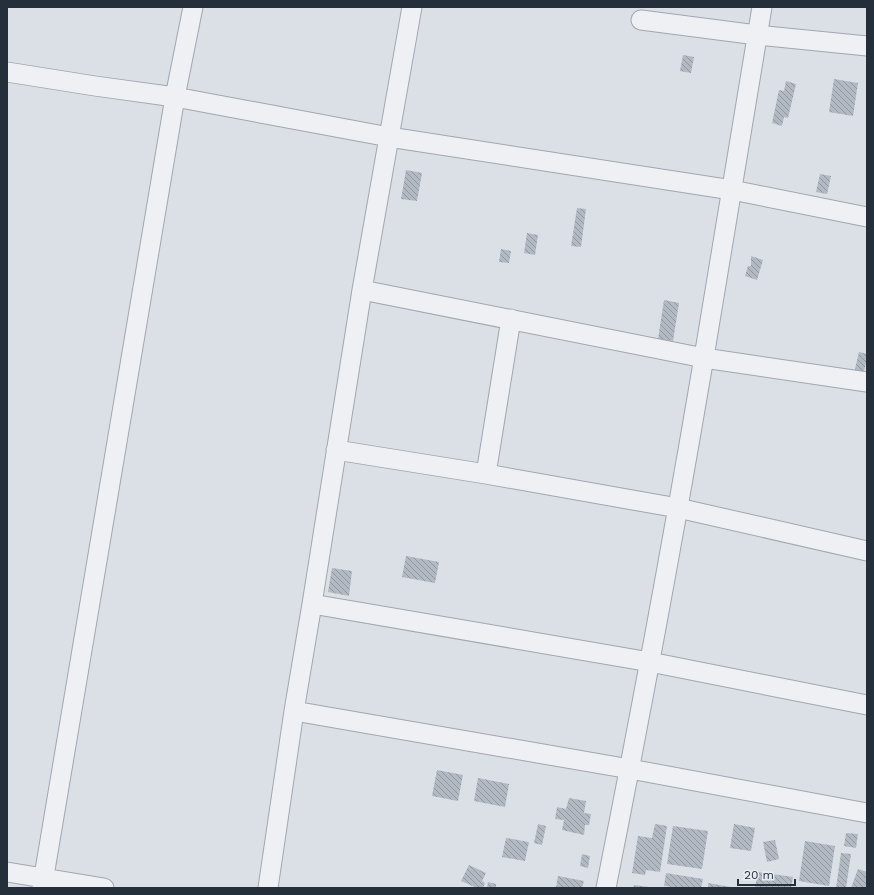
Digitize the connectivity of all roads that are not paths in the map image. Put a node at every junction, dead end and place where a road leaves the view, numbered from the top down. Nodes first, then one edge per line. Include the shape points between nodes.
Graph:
1 (192, 7) edge
2 (412, 7) edge
3 (762, 7) edge
4 (641, 20) dead end
5 (757, 35) junction
6 (867, 46) edge
7 (7, 72) edge
8 (175, 96) junction
9 (389, 137) junction
10 (732, 190) junction
11 (867, 217) edge
12 (362, 290) junction
13 (511, 320) junction
14 (704, 358) junction
15 (867, 382) edge
16 (336, 450) junction
17 (486, 474) junction
18 (678, 508) junction
19 (867, 551) edge
20 (312, 604) junction
21 (650, 662) junction
22 (867, 705) edge
23 (294, 711) junction
24 (630, 769) junction
25 (867, 813) edge
26 (7, 872) edge
27 (43, 883) edge
28 (104, 888) edge
29 (268, 888) edge
30 (606, 888) edge

1 - 8 street
2 - 9 street
3 - 5 street
4 - 5 street
5 - 6 street
5 - 10 street
7 - 8 street
8 - 9 street
8 - 27 street
9 - 10 street
9 - 12 street
10 - 11 street
10 - 14 street
12 - 13 street
12 - 16 street
13 - 14 street
13 - 17 street
14 - 15 street
14 - 18 street
16 - 17 street
16 - 20 street
17 - 18 street
18 - 19 street
18 - 21 street
20 - 21 street
20 - 23 street
21 - 22 street
21 - 24 street
23 - 24 street
23 - 29 street
24 - 25 street
24 - 30 street
26 - 27 street
27 - 28 street

